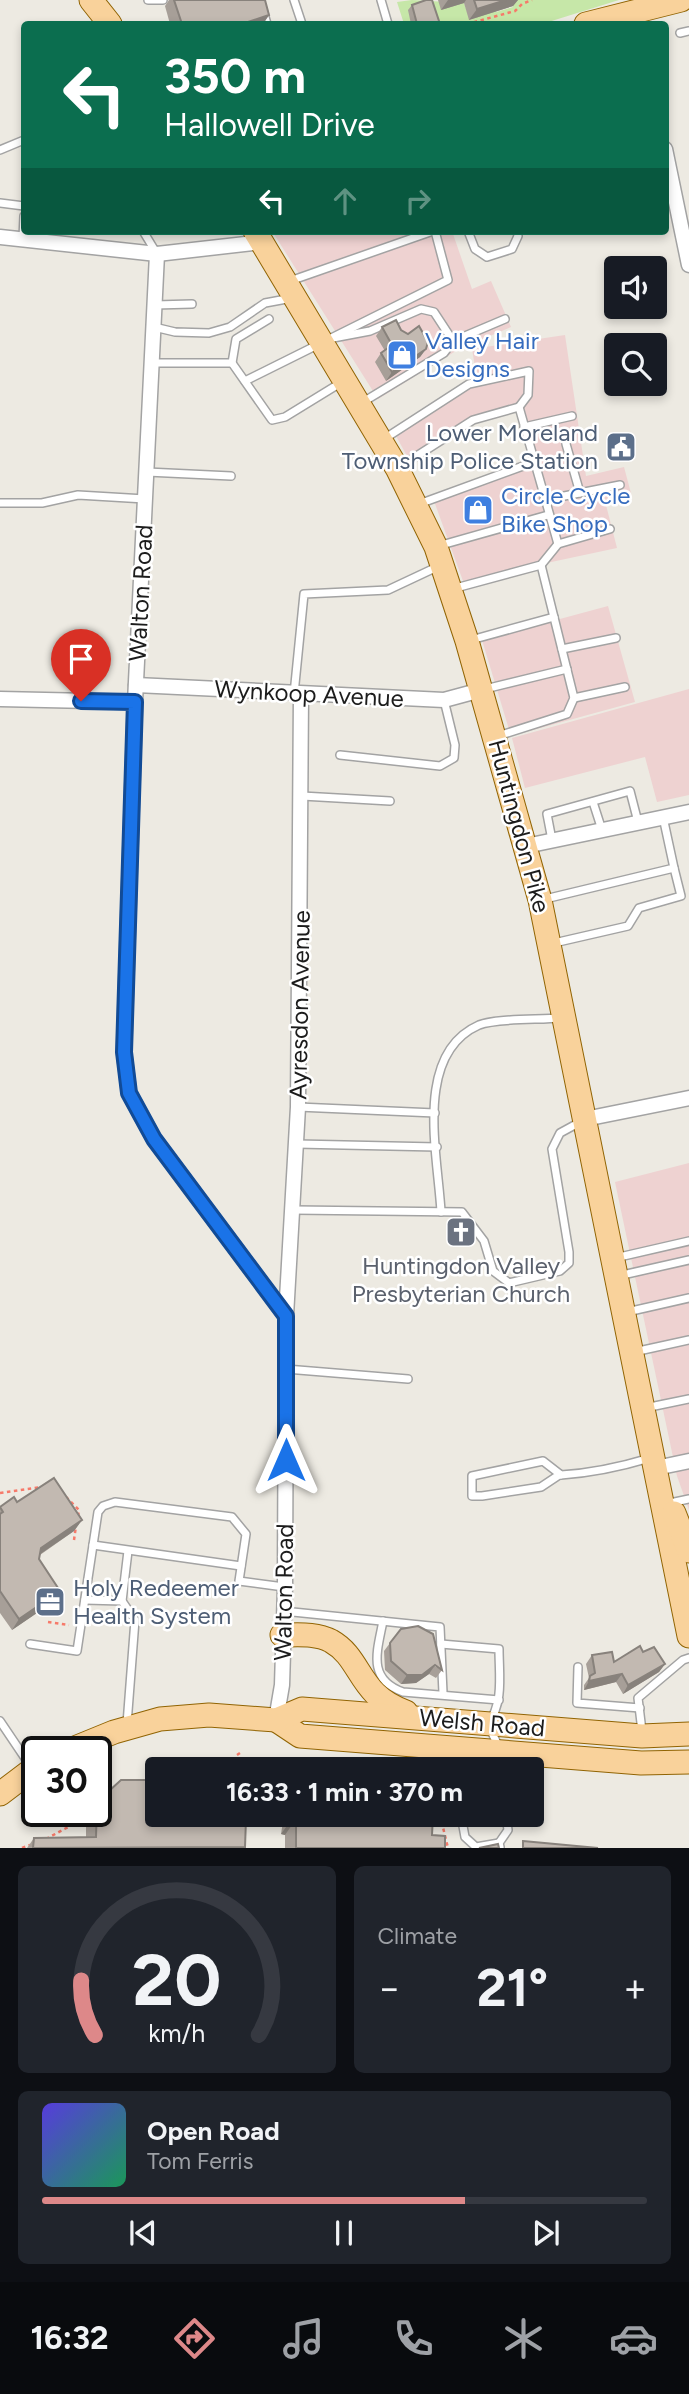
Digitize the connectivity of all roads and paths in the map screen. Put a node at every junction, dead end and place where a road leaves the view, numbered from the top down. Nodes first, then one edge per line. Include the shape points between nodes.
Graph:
1 (91, 0) edge
2 (148, 0) edge
3 (163, 0) edge
4 (260, 0) edge
5 (294, 0) edge
6 (381, 0) edge
7 (532, 0) edge
8 (681, 0) edge
9 (639, 12) edge
10 (108, 21) edge
11 (266, 21) edge
12 (301, 21) edge
13 (387, 21) edge
14 (478, 21) edge
15 (599, 21) edge
16 (689, 31) edge
17 (680, 33) dead end
18 (21, 141) edge
19 (0, 150) edge
20 (669, 172) edge
21 (0, 203) edge
22 (21, 206) edge
23 (23, 235) edge
24 (145, 235) edge
25 (424, 235) edge
26 (435, 235) edge
27 (470, 235) edge
28 (518, 235) edge
29 (0, 237) edge
30 (259, 237) edge
31 (23, 238) junction
32 (157, 254) junction
33 (689, 265) edge
34 (292, 290) junction
35 (192, 304) dead end
36 (155, 305) junction
37 (269, 319) dead end
38 (505, 319) dead end
39 (154, 327) junction
40 (322, 340) junction
41 (453, 341) junction
42 (152, 363) junction
43 (232, 363) junction
44 (346, 379) junction
45 (245, 381) junction
46 (361, 404) junction
47 (519, 407) junction
48 (572, 416) dead end
49 (524, 427) junction
50 (383, 440) junction
51 (566, 444) dead end
52 (534, 462) junction
53 (397, 468) junction
54 (147, 472) junction
55 (231, 476) dead end
56 (620, 485) dead end
57 (580, 493) junction
58 (146, 499) junction
59 (544, 500) junction
60 (0, 503) edge
61 (416, 506) junction
62 (548, 515) junction
63 (610, 529) dead end
64 (558, 544) junction
65 (438, 556) junction
66 (541, 565) junction
67 (450, 590) junction
68 (554, 617) junction
69 (616, 638) dead end
70 (467, 641) junction
71 (562, 649) junction
72 (567, 669) junction
73 (136, 685) junction
74 (625, 687) dead end
75 (481, 690) junction
76 (297, 694) junction
77 (574, 698) junction
78 (0, 699) edge
79 (444, 700) junction
80 (135, 702) junction
81 (496, 737) junction
82 (340, 755) dead end
83 (302, 796) junction
84 (390, 800) dead end
85 (593, 802) junction
86 (689, 812) edge
87 (663, 817) junction
88 (638, 822) junction
89 (602, 830) junction
90 (552, 840) junction
91 (526, 846) junction
92 (674, 868) junction
93 (541, 900) junction
94 (550, 944) junction
95 (565, 1018) junction
96 (689, 1098) edge
97 (298, 1107) junction
98 (435, 1113) junction
99 (585, 1119) junction
100 (297, 1144) junction
101 (437, 1147) junction
102 (294, 1210) junction
103 (441, 1212) junction
104 (689, 1241) edge
105 (689, 1260) edge
106 (616, 1267) junction
107 (689, 1298) edge
108 (626, 1313) junction
109 (286, 1316) junction
110 (689, 1340) edge
111 (633, 1353) junction
112 (286, 1369) junction
113 (408, 1379) dead end
114 (689, 1399) edge
115 (644, 1408) junction
116 (689, 1461) edge
117 (655, 1463) junction
118 (561, 1475) junction
119 (49, 1487) edge
120 (0, 1493) edge
121 (65, 1495) edge
122 (680, 1501) edge
123 (74, 1540) edge
124 (93, 1545) junction
125 (128, 1551) junction
126 (689, 1551) edge
127 (241, 1566) junction
128 (285, 1587) junction
129 (85, 1600) junction
130 (122, 1601) junction
131 (284, 1611) junction
132 (383, 1621) junction
133 (48, 1622) dead end
134 (81, 1627) junction
135 (282, 1635) junction
136 (689, 1636) edge
137 (30, 1644) dead end
138 (441, 1644) junction
139 (689, 1658) edge
140 (578, 1667) dead end
141 (443, 1693) junction
142 (499, 1700) junction
143 (639, 1708) junction
144 (425, 1718) junction
145 (276, 1720) junction
146 (0, 1721) edge
147 (488, 1724) junction
148 (127, 1728) junction
149 (689, 1734) edge
150 (642, 1735) junction
151 (106, 1736) edge
152 (21, 1750) edge
153 (444, 1757) edge
154 (499, 1757) edge
155 (544, 1761) edge
156 (689, 1762) edge
157 (21, 1778) edge
158 (120, 1788) edge
159 (112, 1789) edge
160 (0, 1794) edge
161 (67, 1827) edge
162 (443, 1827) edge
163 (463, 1827) edge
164 (508, 1827) edge
165 (65, 1829) joint
166 (499, 1846) edge
167 (22, 1848) edge
168 (448, 1848) edge

1 - 10 main road
2 - 3 lane
4 - 11 lane
5 - 12 lane
6 - 13 lane
7 - 14 path via 515,11
8 - 9 main road
9 - 15 main road
16 - 17 lane
18 - 19 lane
20 - 33 street
21 - 22 lane
23 - 31 lane
24 - 32 lane
25 - 34 lane
26 - 40 lane via 447,279
27 - 28 lane via 475,249 486,257 512,249
29 - 31 street
30 - 32 street
30 - 34 main road, Huntingdon Pike
31 - 32 street
32 - 36 street, Walton Road
34 - 39 lane via 230,327 209,332
34 - 40 main road, Huntingdon Pike
35 - 36 lane
36 - 39 street, Walton Road
37 - 43 lane via 236,339
38 - 41 lane
39 - 42 street, Walton Road
40 - 41 lane via 370,331 421,309 434,312
40 - 44 main road, Huntingdon Pike
40 - 45 lane
41 - 46 lane via 444,353
42 - 43 lane
42 - 54 street, Walton Road
43 - 45 lane
44 - 45 lane via 285,417 272,419
44 - 46 main road, Huntingdon Pike
46 - 50 main road, Huntingdon Pike
47 - 49 lane
47 - 50 lane via 528,395 529,371 469,384
47 - 53 lane via 473,420
48 - 49 lane
49 - 52 lane
50 - 53 main road, Huntingdon Pike
51 - 57 lane
52 - 59 lane
52 - 61 lane
53 - 61 main road, Huntingdon Pike
54 - 55 lane
54 - 58 street, Walton Road
56 - 57 lane
57 - 59 lane
58 - 60 lane via 78,495 42,503
58 - 73 street, Walton Road
59 - 62 lane
61 - 65 main road, Huntingdon Pike
62 - 64 lane
62 - 65 lane
63 - 64 lane
64 - 66 lane
65 - 67 main road, Huntingdon Pike
65 - 76 lane via 388,590 304,594
66 - 67 lane
66 - 68 lane
67 - 70 main road, Huntingdon Pike
68 - 70 lane
68 - 71 lane
69 - 71 lane
70 - 75 main road, Huntingdon Pike
71 - 72 lane
72 - 75 lane
72 - 77 lane
73 - 76 street, Wynkoop Avenue
73 - 80 street, Walton Road
74 - 77 lane
75 - 79 street, Wynkoop Avenue
75 - 81 main road, Huntingdon Pike
76 - 79 street, Wynkoop Avenue
76 - 83 street, Ayresdon Avenue
77 - 81 lane via 568,714
78 - 80 street
79 - 82 lane via 455,746 454,758 440,766
80 - 109 street, Walton Road via 124,1052 129,1093 154,1139
81 - 91 main road, Huntingdon Pike
83 - 84 lane
83 - 97 street, Ayresdon Avenue
85 - 88 lane via 630,791
85 - 89 lane
85 - 90 lane via 547,814
86 - 87 street
87 - 88 street
87 - 92 lane
88 - 89 street
89 - 90 street
90 - 91 street
91 - 93 main road, Huntingdon Pike
92 - 93 lane
92 - 94 lane via 681,896 639,908 628,926
93 - 94 main road, Huntingdon Pike
94 - 95 main road, Huntingdon Pike
95 - 98 lane via 481,1024 457,1040 441,1064 434,1091
95 - 99 main road, Huntingdon Pike
96 - 99 street
97 - 98 lane
97 - 100 street, Ayresdon Avenue
98 - 101 lane
99 - 103 lane via 561,1133 552,1149 569,1252 569,1264 560,1271 509,1283 493,1271 484,1241 462,1212
99 - 106 main road, Huntingdon Pike
100 - 101 lane
100 - 102 street, Ayresdon Avenue
101 - 103 lane
102 - 103 lane
102 - 109 street, Ayresdon Avenue
104 - 106 lane
105 - 106 lane
106 - 108 main road, Huntingdon Pike
107 - 108 lane
108 - 111 main road, Huntingdon Pike
109 - 112 street, Walton Road
110 - 111 lane
111 - 115 main road, Huntingdon Pike
112 - 113 lane
112 - 128 street, Walton Road
114 - 115 lane
115 - 117 main road, Huntingdon Pike
116 - 117 street
117 - 118 lane
117 - 122 main road, Huntingdon Pike
117 - 136 main road, Huntingdon Pike
118 - 118 lane via 541,1487 482,1496 472,1496 470,1488 472,1476 543,1461
119 - 120 path
121 - 123 path via 79,1510
122 - 126 main road, Huntingdon Pike
124 - 125 lane
124 - 127 lane via 98,1512 115,1502 232,1517 246,1534
124 - 129 lane
125 - 127 lane
125 - 130 lane
127 - 128 lane via 239,1581
128 - 131 street, Walton Road
129 - 130 lane
129 - 134 lane
130 - 148 lane via 135,1620
131 - 132 lane
131 - 135 street, Walton Road
132 - 138 lane via 440,1627
132 - 141 lane via 376,1658 380,1679 403,1692
133 - 134 path
134 - 137 lane via 77,1651
135 - 144 main road via 314,1635 332,1642 377,1697
135 - 145 street, Walton Road via 282,1685
138 - 141 lane
138 - 142 lane via 499,1649
139 - 143 lane via 638,1698
140 - 143 lane via 577,1703
141 - 142 lane
142 - 147 lane
143 - 150 lane
144 - 145 main road, Welsh Road via 302,1709
144 - 147 main road, Welsh Road
145 - 148 main road, Welsh Road via 208,1715 160,1719
145 - 153 main road, Welsh Road via 300,1736
146 - 152 lane
147 - 150 main road, Welsh Road
147 - 154 lane
148 - 151 main road, Welsh Road
149 - 150 main road, Welsh Road
155 - 156 main road, Welsh Road
157 - 160 main road
158 - 159 path
161 - 165 path
162 - 168 path
163 - 166 lane via 465,1837 476,1847
164 - 166 lane
165 - 167 path

